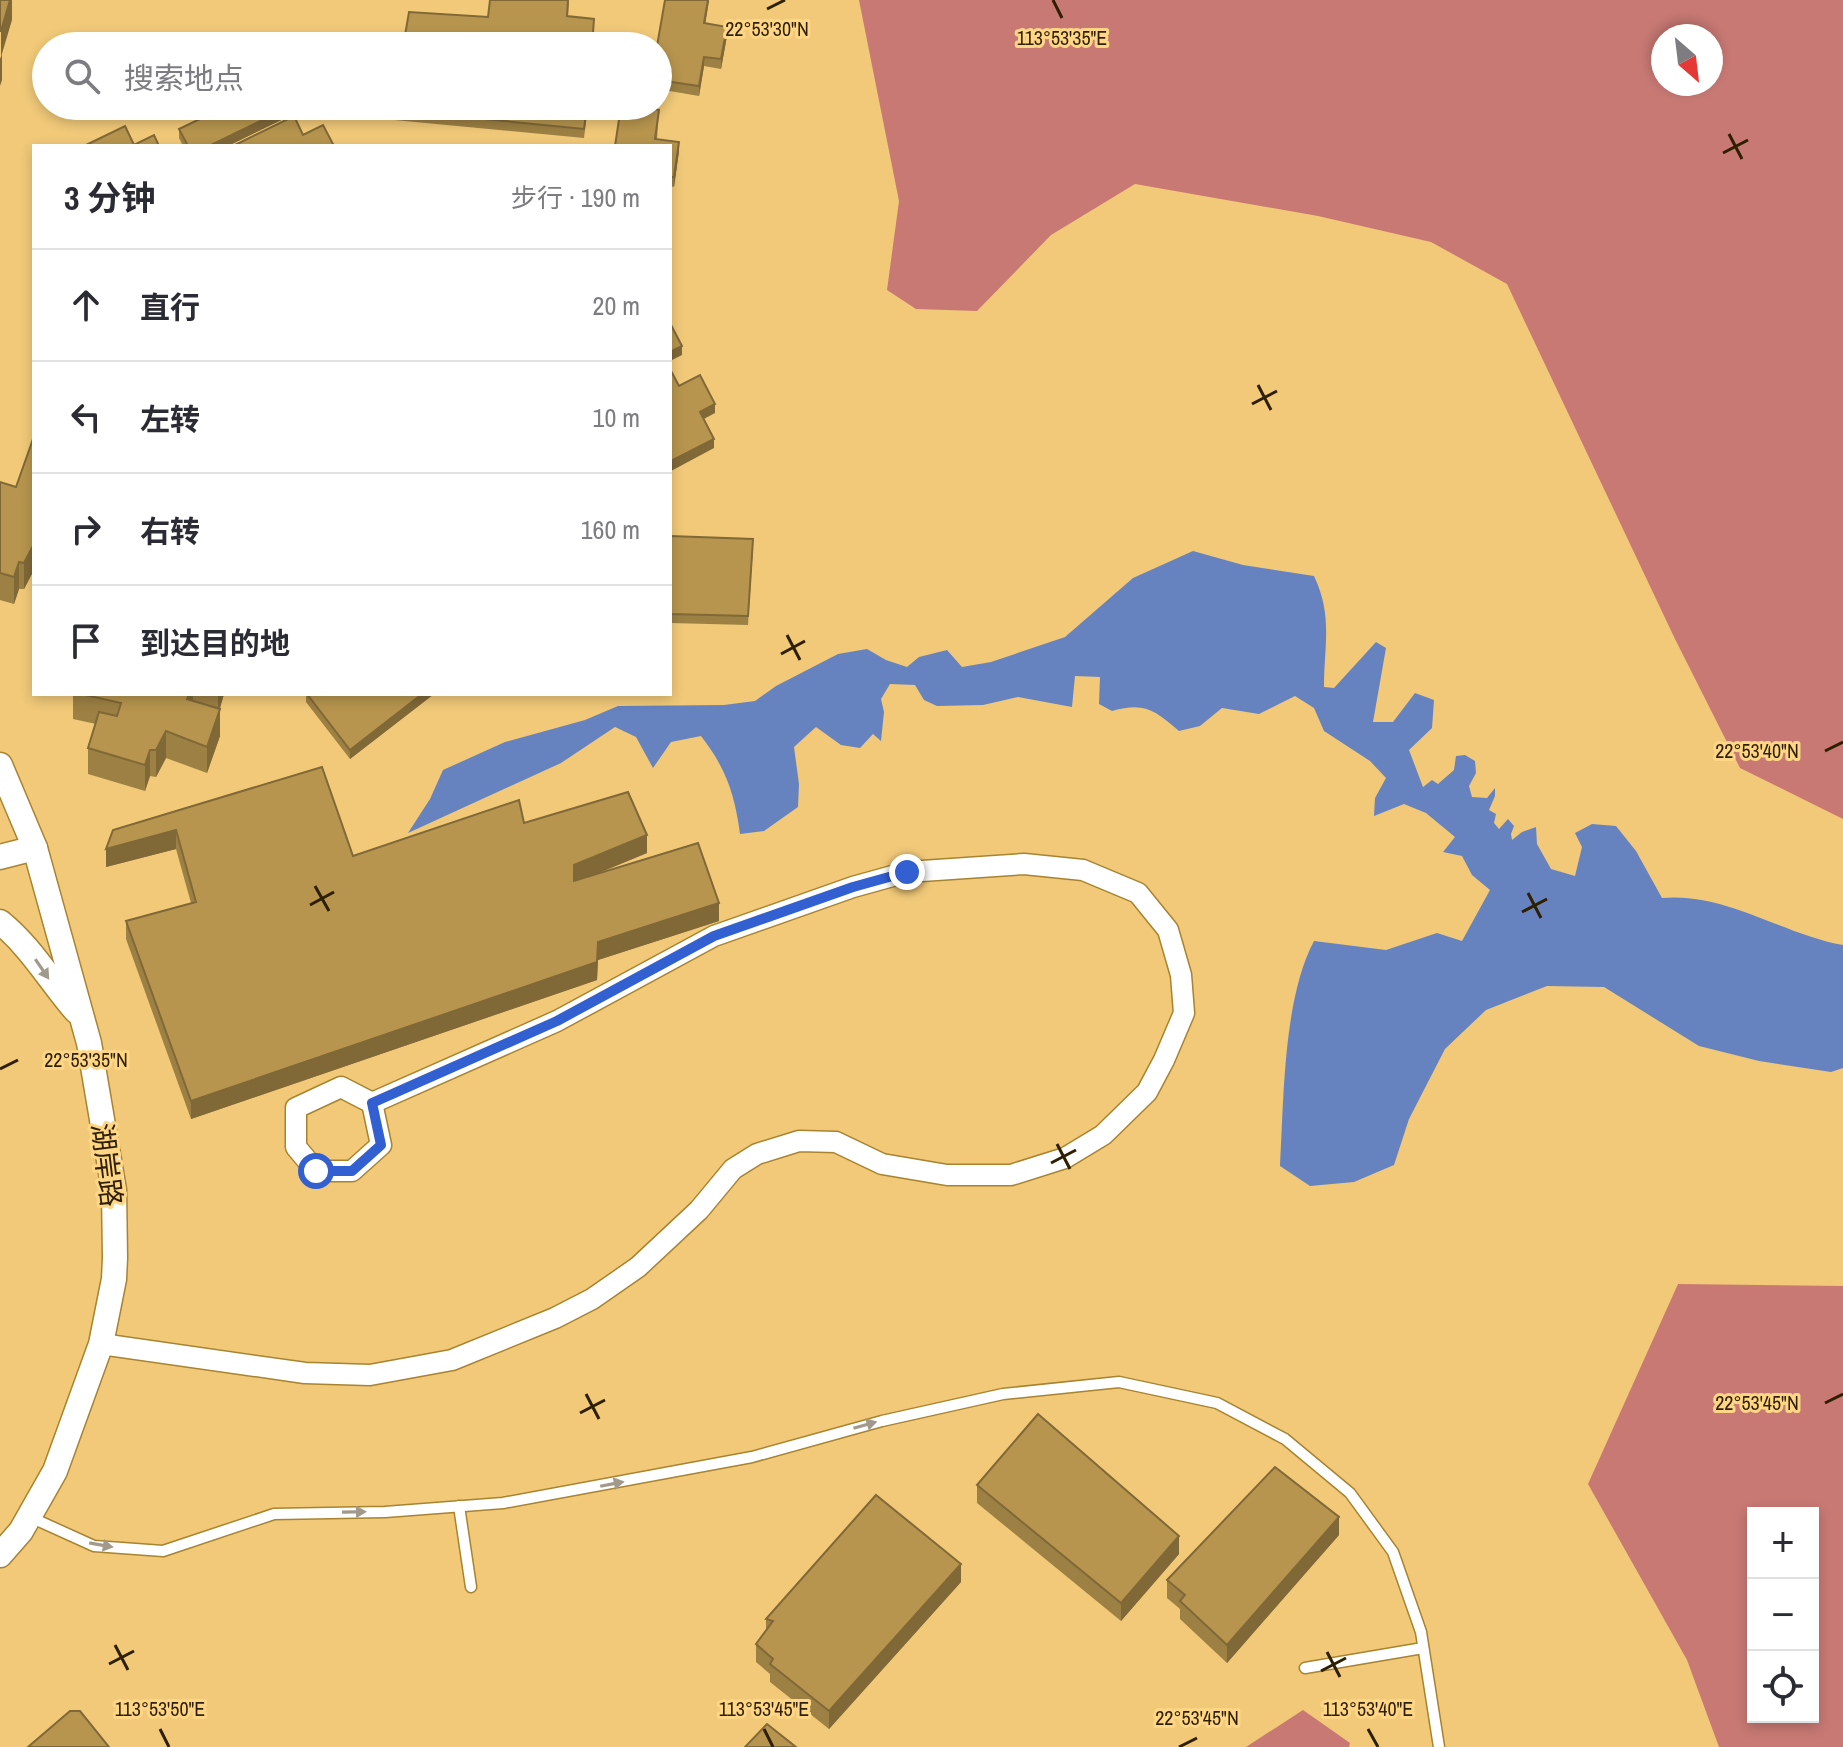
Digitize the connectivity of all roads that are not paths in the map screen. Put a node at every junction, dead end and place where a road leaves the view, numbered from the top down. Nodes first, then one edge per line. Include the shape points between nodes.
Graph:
1 (0, 765) edge
2 (35, 848) junction
3 (0, 857) edge
4 (0, 922) edge
5 (82, 1018) junction
6 (372, 1103) junction
7 (101, 1344) junction
8 (459, 1506) junction
9 (29, 1517) junction
10 (0, 1555) edge
11 (471, 1587) dead end
12 (1423, 1648) junction
13 (1305, 1668) dead end
14 (1439, 1747) edge

1 - 2 street, 湖岸路
2 - 3 street
2 - 5 street, 湖岸路
4 -> 5 street via 23,940
5 - 7 street, 湖岸路 via 114,1190 114,1279
6 - 6 street via 341,1087 296,1108 296,1147 316,1171 352,1171 381,1145
6 - 7 street via 557,1021 714,936 907,872 1024,864 1083,870 1138,893 1168,930 1181,975 1184,1013 1147,1092 1103,1135 1065,1158 1011,1175 947,1175 882,1164 836,1142 799,1141 757,1154 733,1169 699,1210 638,1267 592,1299 452,1360 370,1375 305,1373
7 - 9 street, 湖岸路 via 55,1471
9 -> 8 lane via 94,1546 163,1551 274,1514
8 - 11 lane
8 -> 12 lane via 519,1501 752,1457 1003,1394 1119,1382 1217,1403 1285,1439 1350,1493 1393,1552
9 - 10 street, 湖岸路
12 - 13 lane
12 - 14 lane

